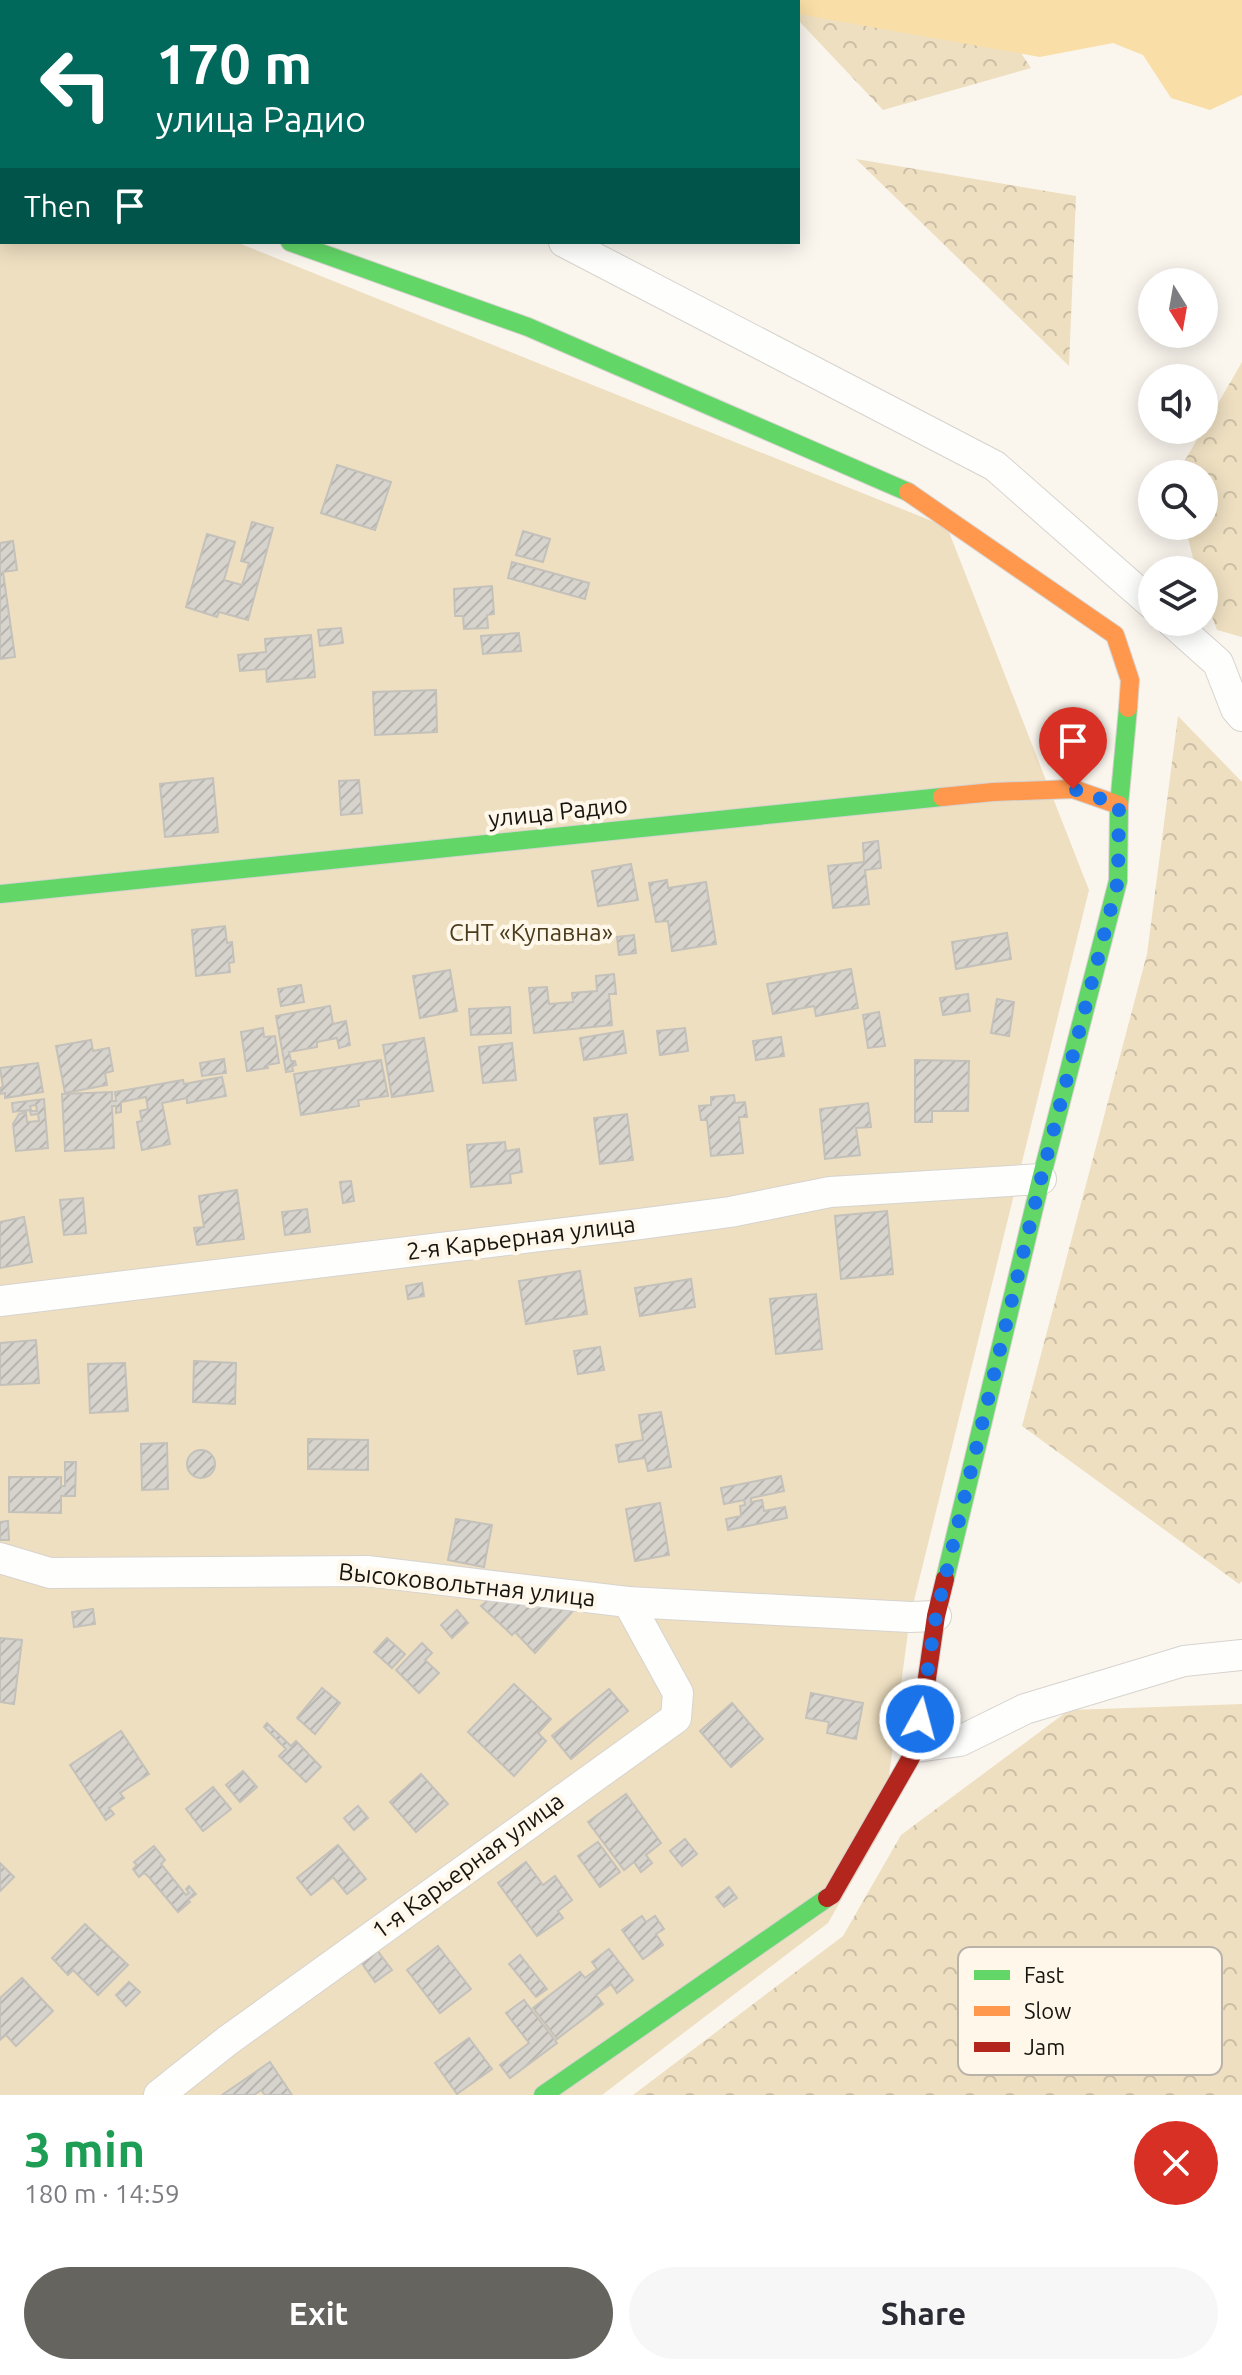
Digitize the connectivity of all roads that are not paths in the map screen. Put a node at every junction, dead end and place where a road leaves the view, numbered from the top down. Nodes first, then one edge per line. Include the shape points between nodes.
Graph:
1 (296, 244) edge
2 (568, 244) edge
3 (1138, 592) edge
4 (1188, 636) edge
5 (1242, 716) edge
6 (1119, 805) junction
7 (0, 894) edge
8 (1041, 1179) junction
9 (0, 1301) edge
10 (0, 1558) edge
11 (628, 1602) junction
12 (936, 1616) junction
13 (1242, 1655) edge
14 (917, 1747) junction
15 (159, 2095) edge
16 (543, 2095) edge

1 - 6 street via 528,327 900,487 1115,635 1130,680
2 - 3 street via 995,466
4 - 5 street via 1218,663
6 - 7 street, улица Радио via 1073,789 993,792
6 - 8 street via 1118,881
8 - 9 street, 2-я Карьерная улица via 830,1192 640,1224
8 - 12 street
10 - 11 street, Высоковольтная улица via 50,1573 367,1571
11 - 12 street, Высоковольтная улица
11 - 15 street, 1-я Карьерная улица via 678,1693 676,1718
12 - 14 street
13 - 14 street via 1184,1661 1025,1709 960,1741
14 - 16 street via 832,1895

